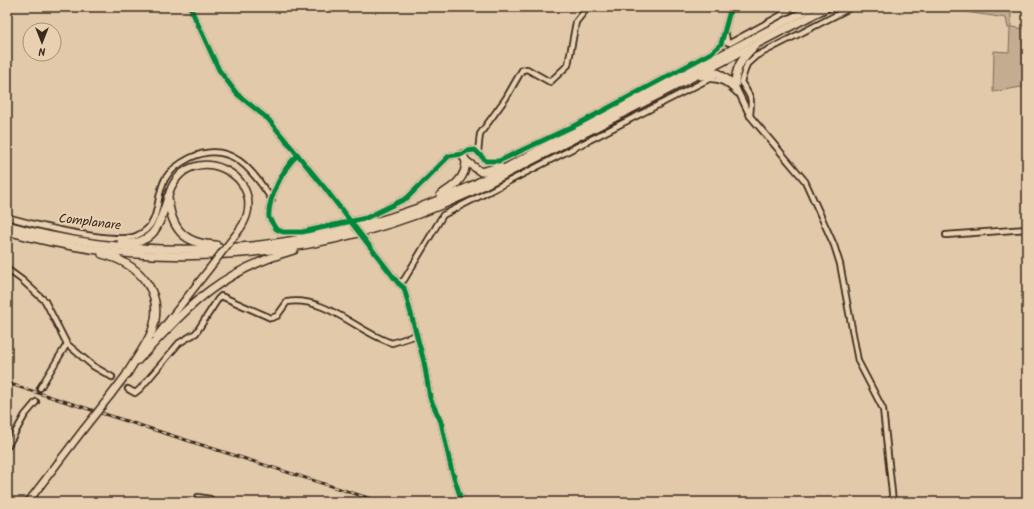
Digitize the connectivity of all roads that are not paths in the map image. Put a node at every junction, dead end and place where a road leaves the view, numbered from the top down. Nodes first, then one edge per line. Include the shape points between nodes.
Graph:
1 (190, 7) edge
2 (588, 7) edge
3 (731, 7) edge
4 (796, 7) edge
5 (813, 7) edge
6 (828, 7) edge
7 (852, 7) edge
8 (725, 33) junction
9 (760, 42) junction
10 (686, 80) junction
11 (735, 85) junction
12 (739, 95) junction
13 (750, 116) junction
14 (478, 152) junction
15 (535, 153) junction
16 (462, 154) junction
17 (298, 155) junction
18 (466, 161) junction
19 (168, 197) junction
20 (272, 200) junction
21 (419, 208) junction
22 (7, 216) edge
23 (7, 225) edge
24 (1027, 229) edge
25 (7, 231) edge
26 (946, 235) dead end
27 (340, 237) junction
28 (64, 238) junction
29 (46, 241) junction
30 (270, 244) junction
31 (7, 270) edge
32 (398, 283) junction
33 (417, 335) junction
34 (67, 344) junction
35 (138, 360) junction
36 (127, 374) junction
37 (112, 377) tunnel mouth
38 (40, 388) dead end
39 (128, 389) dead end
40 (36, 402) dead end
41 (7, 447) edge
42 (198, 497) dead end
43 (28, 502) edge
44 (214, 502) edge
45 (462, 502) edge
46 (893, 502) edge

1 - 17 street via 219,70 237,94 268,119
2 - 14 street via 576,22 568,65 550,82 527,69 522,70 480,134
3 - 8 street
4 - 8 street via 730,43 726,42
5 - 15 highway
6 - 9 highway
7 - 13 street via 756,56 748,64 741,82 752,98
8 - 14 street via 721,44 711,53 573,126 499,161 486,162
9 - 10 highway
9 - 11 highway via 738,66
10 - 11 highway via 718,73
10 - 27 highway via 462,196 399,221
11 - 12 street
12 - 13 street
12 - 32 street via 724,81 709,79 443,215 404,280
13 - 46 street via 805,181 838,254 858,361 883,409
14 - 16 street via 471,150
15 - 18 highway via 485,172 477,171
15 - 21 highway via 471,186
16 - 18 highway
16 - 20 street via 449,156 430,178 407,198 366,218 302,232 282,232 276,230 268,218
17 - 20 street via 290,161 284,171
17 - 32 street, bridge
18 - 21 highway via 465,174 449,190
19 - 28 highway via 158,226 141,240 125,243
19 - 30 highway via 174,223 181,232 193,240 213,245
19 - 35 main road, bridge via 176,180 188,170 207,164 225,168 237,177 246,194 247,212 240,229
20 - 22 street, Complanare via 249,168 235,158 213,152 194,156 172,170 162,184 155,218 146,230 135,236 119,238 94,235 29,223
21 - 30 highway via 351,229
23 - 28 highway
24 - 26 street
25 - 29 highway
27 - 29 highway via 263,251 178,256 117,252
27 - 35 highway via 269,258 229,276 197,299
28 - 30 highway via 172,250
29 - 36 highway via 123,261 148,283 154,300 154,323
31 - 34 street via 45,301
32 - 33 street via 404,288
33 - 39 street via 392,343 340,315 317,306 287,302 277,316 271,318 221,296 196,333 179,343 140,389 135,393
33 - 45 street via 431,403 440,422
34 - 37 street via 93,366
34 - 38 street
35 - 36 main road
36 - 43 main road, bridge
40 - 41 street via 25,415
42 - 44 street

